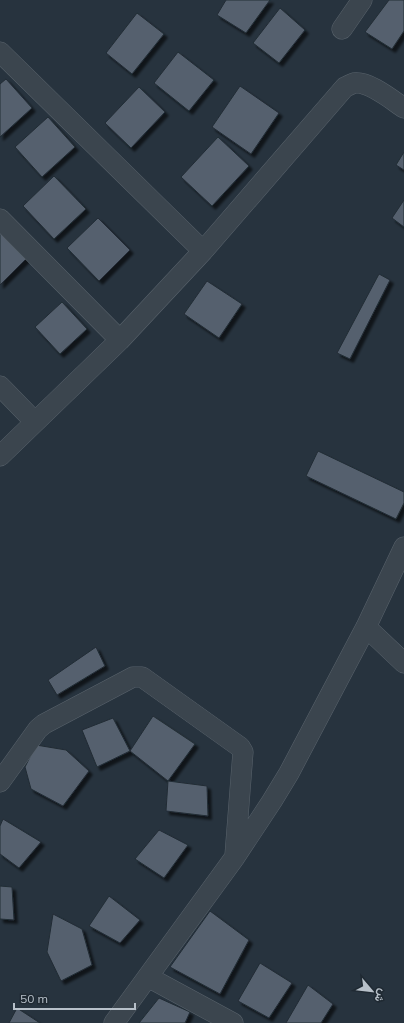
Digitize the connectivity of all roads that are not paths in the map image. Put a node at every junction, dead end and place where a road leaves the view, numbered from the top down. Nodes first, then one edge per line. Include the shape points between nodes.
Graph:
1 (362, 0) edge
2 (342, 29) dead end
3 (0, 52) edge
4 (404, 108) edge
5 (0, 219) edge
6 (203, 251) junction
7 (120, 340) junction
8 (0, 386) edge
9 (35, 422) junction
10 (0, 456) edge
11 (404, 547) edge
12 (366, 627) junction
13 (404, 663) edge
14 (0, 782) edge
15 (235, 857) junction
16 (148, 977) junction
17 (114, 1023) edge
18 (233, 1023) edge

1 - 2 street
3 - 6 street
4 - 6 street via 373,88 354,83 345,87
5 - 7 street
6 - 7 street
7 - 9 street
8 - 9 street
9 - 10 street
11 - 12 street
12 - 13 street
12 - 15 street via 289,773
14 - 15 street via 44,724 133,677 142,677 240,746 243,752
15 - 16 street
16 - 17 street
16 - 18 street

